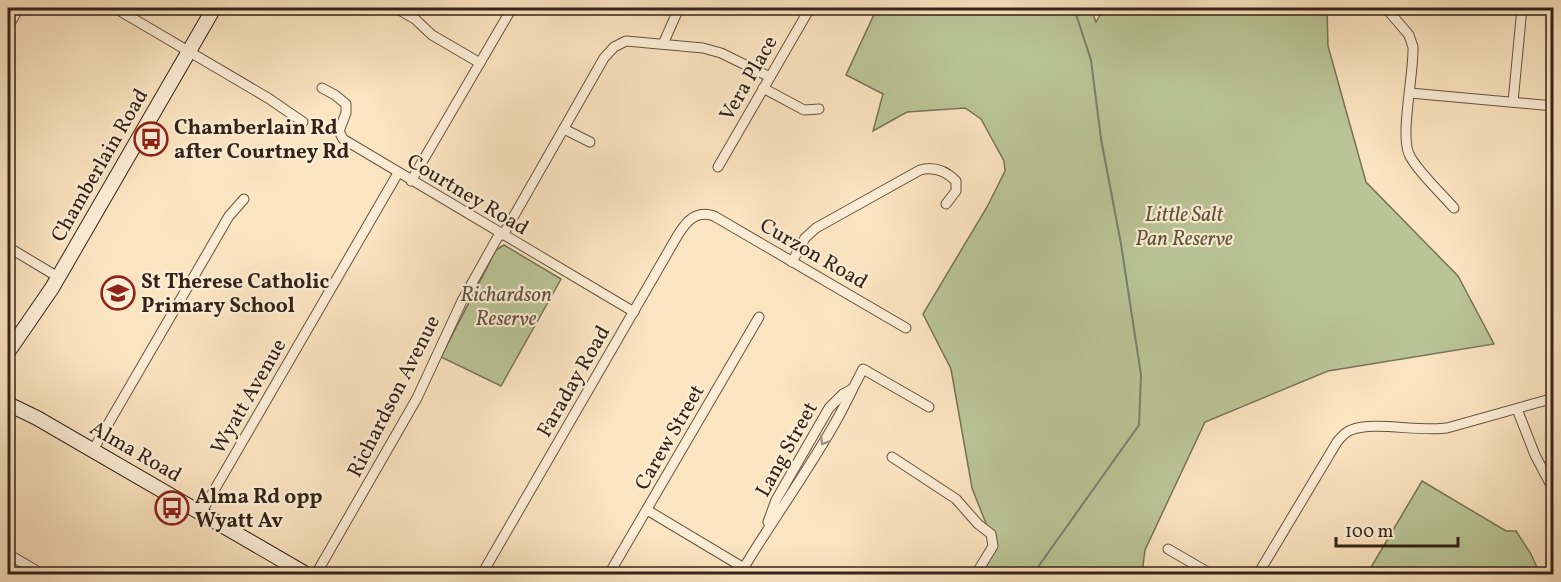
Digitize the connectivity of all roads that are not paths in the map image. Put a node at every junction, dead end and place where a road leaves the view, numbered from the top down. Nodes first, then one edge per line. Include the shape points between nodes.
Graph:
1 (19, 8) edge
2 (115, 8) edge
3 (214, 8) edge
4 (396, 8) edge
5 (512, 8) edge
6 (680, 8) edge
7 (810, 8) edge
8 (1386, 8) edge
9 (1522, 8) edge
10 (8, 27) edge
11 (663, 44) junction
12 (189, 51) junction
13 (480, 63) junction
14 (770, 77) junction
15 (322, 88) dead end
16 (763, 88) junction
17 (1410, 93) junction
18 (1513, 102) junction
19 (1554, 106) edge
20 (819, 109) dead end
21 (303, 122) dead end
22 (564, 129) junction
23 (590, 142) dead end
24 (718, 167) dead end
25 (398, 173) junction
26 (411, 181) junction
27 (244, 199) dead end
28 (946, 204) dead end
29 (1454, 208) dead end
30 (702, 213) joint
31 (502, 234) junction
32 (8, 247) edge
33 (792, 262) junction
34 (58, 277) junction
35 (634, 312) junction
36 (759, 317) dead end
37 (906, 328) dead end
38 (12, 347) edge
39 (8, 363) edge
40 (8, 397) edge
41 (1554, 398) edge
42 (8, 404) edge
43 (929, 407) dead end
44 (1517, 409) junction
45 (37, 418) junction
46 (93, 450) junction
47 (892, 457) dead end
48 (1554, 492) edge
49 (647, 510) junction
50 (201, 513) junction
51 (1168, 549) dead end
52 (8, 554) edge
53 (742, 571) edge
54 (40, 574) edge
55 (306, 574) edge
56 (316, 574) edge
57 (482, 574) edge
58 (609, 574) edge
59 (976, 574) edge
60 (1211, 574) edge
61 (1258, 574) edge

1 - 10 street
2 - 12 street
3 - 12 street, Chamberlain Road
4 - 13 street
5 - 13 street
6 - 11 street
7 - 14 street, Vera Place
8 - 17 street via 1411,41
9 - 18 street
11 - 14 street, Richardson Avenue via 715,51
11 - 22 street, Richardson Avenue via 626,41 614,47
12 - 21 street
12 - 34 street, Chamberlain Road
13 - 26 street
14 - 16 street, Vera Place
15 - 25 street, Courtney Road via 345,104 339,131 343,140
16 - 20 street via 804,110
16 - 24 street, Vera Place
17 - 18 street
17 - 29 street via 1408,153
18 - 19 street
22 - 23 street
22 - 31 street, Richardson Avenue
25 - 26 street, Courtney Road
25 - 50 street, Wyatt Avenue
26 - 31 street, Courtney Road
27 - 46 street via 229,216
28 - 33 street via 956,191 956,181 938,169 920,170 816,228 805,238
30 - 33 street, Curzon Road via 720,219
30 - 35 street, Faraday Road via 686,223
31 - 35 street, Courtney Road
31 - 56 street, Richardson Avenue via 462,301 409,413
32 - 34 street
33 - 37 street, Curzon Road
34 - 38 street, Chamberlain Road
35 - 57 street, Faraday Road
36 - 49 street, Carew Street
38 - 39 street, Chamberlain Road
40 - 45 street, Alma Road
41 - 44 street
42 - 45 street, Alma Road
43 - 53 street, Lang Street via 863,369 841,413
44 - 48 street
44 - 61 street via 1439,429 1362,428 1346,432
45 - 46 street, Alma Road
46 - 50 street, Alma Road
47 - 59 street via 952,496 993,538 993,546
49 - 53 street
49 - 58 street, Carew Street
50 - 55 street, Alma Road
51 - 60 street
52 - 54 street

